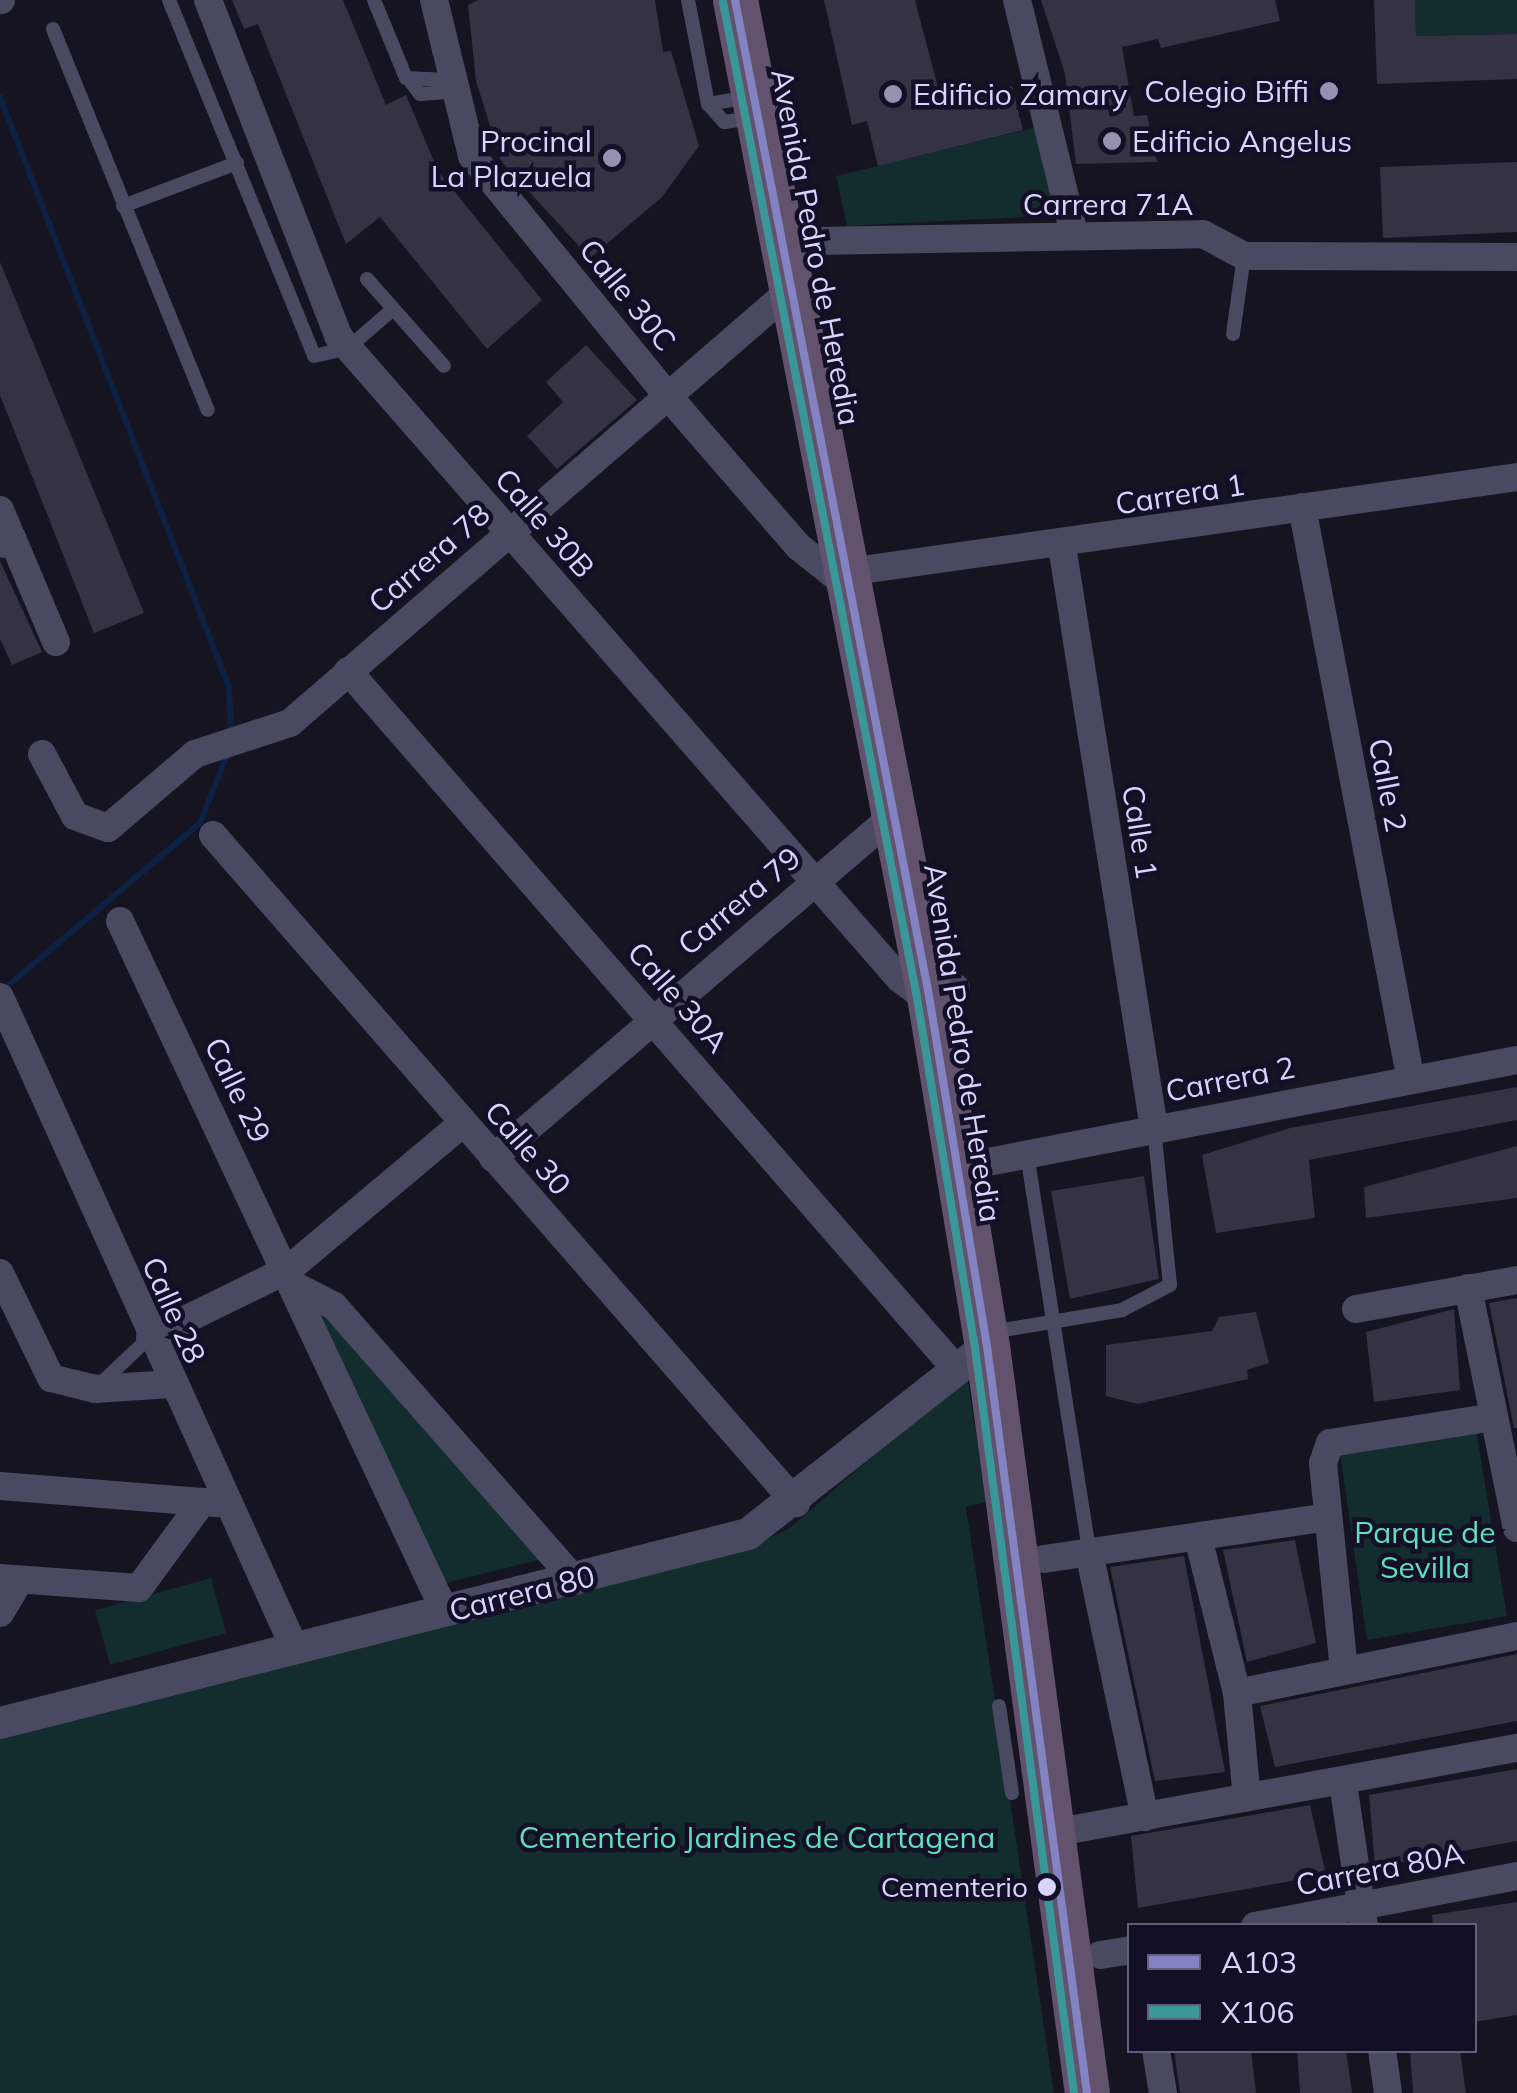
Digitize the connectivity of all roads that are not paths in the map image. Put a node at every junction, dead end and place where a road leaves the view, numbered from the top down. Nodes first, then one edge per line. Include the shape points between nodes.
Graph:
1 (169, 0) edge
2 (208, 0) edge
3 (374, 0) edge
4 (434, 0) edge
5 (688, 0) edge
6 (735, 0) edge
7 (767, 0) edge
8 (1017, 0) edge
9 (52, 29) dead end
10 (450, 86) junction
11 (757, 106) junction
12 (237, 163) junction
13 (123, 206) junction
14 (1074, 233) junction
15 (814, 242) junction
16 (1244, 256) junction
17 (1517, 257) edge
18 (367, 279) dead end
19 (793, 288) junction
20 (394, 309) junction
21 (1234, 334) dead end
22 (348, 348) junction
23 (444, 366) dead end
24 (668, 396) junction
25 (208, 410) dead end
26 (1517, 476) edge
27 (1302, 507) junction
28 (0, 510) edge
29 (510, 532) junction
30 (1062, 546) junction
31 (867, 574) junction
32 (56, 642) dead end
33 (348, 671) junction
34 (42, 754) dead end
35 (894, 815) junction
36 (213, 835) dead end
37 (812, 881) junction
38 (120, 920) dead end
39 (942, 989) junction
40 (3, 1004) edge
41 (653, 1017) junction
42 (1517, 1060) edge
43 (1410, 1076) junction
44 (463, 1123) junction
45 (1154, 1128) junction
46 (494, 1158) junction
47 (989, 1161) junction
48 (0, 1273) edge
49 (294, 1278) junction
50 (1517, 1280) edge
51 (1468, 1288) junction
52 (1356, 1309) dead end
53 (1054, 1322) junction
54 (150, 1337) junction
55 (984, 1348) junction
56 (171, 1384) junction
57 (95, 1389) junction
58 (1494, 1417) junction
59 (0, 1486) edge
60 (214, 1503) junction
61 (796, 1503) junction
62 (1328, 1517) junction
63 (1517, 1528) edge
64 (1198, 1537) junction
65 (1089, 1552) junction
66 (1044, 1559) junction
67 (10, 1579) edge
68 (576, 1581) junction
69 (0, 1612) edge
70 (445, 1612) junction
71 (1517, 1636) edge
72 (294, 1647) junction
73 (1344, 1670) junction
74 (1237, 1693) junction
75 (1000, 1706) dead end
76 (0, 1724) edge
77 (1517, 1748) edge
78 (1343, 1783) junction
79 (1012, 1793) dead end
80 (1246, 1798) junction
81 (1144, 1817) junction
82 (1068, 1830) junction
83 (1517, 1876) edge
84 (1363, 1915) edge
85 (1285, 1923) edge
86 (1115, 1952) edge
87 (1156, 2053) edge
88 (1382, 2053) edge
89 (1087, 2093) edge
90 (1119, 2093) edge
91 (1163, 2093) edge
92 (1388, 2093) edge

1 - 12 lane
2 - 22 street, Calle 30B
3 - 10 lane via 411,82
4 - 10 street, Calle 30C
5 - 11 lane via 708,104
6 - 11 highway, Avenida Pedro de Heredia
7 - 15 highway, Avenida Pedro de Heredia
8 - 14 street
9 - 13 lane
10 - 24 street, Calle 30C via 472,156
11 - 19 highway, Avenida Pedro de Heredia
12 - 13 lane
12 - 22 lane via 305,341 327,358
13 - 25 lane
14 - 15 street, Carrera 71A
14 - 16 street, Carrera 71A via 1203,234
15 - 31 highway, Avenida Pedro de Heredia
16 - 17 street, Carrera 71A
16 - 21 lane
18 - 20 lane
19 - 24 street, Carrera 78
19 - 31 highway, Avenida Pedro de Heredia
20 - 22 lane
20 - 23 lane
22 - 29 street, Calle 30B
24 - 29 street, Carrera 78
24 - 31 street, Calle 30C via 816,564
26 - 27 street, Carrera 1
27 - 30 street, Carrera 1
27 - 43 street, Calle 2
28 - 32 street
29 - 33 street, Carrera 78
29 - 37 street, Calle 30B
30 - 31 street, Carrera 1
30 - 45 street, Calle 1
31 - 35 highway, Avenida Pedro de Heredia
31 - 39 highway, Avenida Pedro de Heredia
33 - 34 street, Carrera 78 via 284,725 194,754 108,828 75,816
33 - 41 street, Calle 30A
35 - 37 street, Carrera 79
35 - 39 highway, Avenida Pedro de Heredia
36 - 44 street, Calle 30
37 - 39 street, Calle 30B via 899,978
37 - 41 street, Carrera 79
38 - 49 street, Calle 29
39 - 47 highway, Avenida Pedro de Heredia
40 - 54 street, Calle 28
41 - 46 street, Carrera 79
41 - 55 street, Calle 30A
42 - 43 street, Carrera 2
43 - 45 street, Carrera 2
44 - 46 street, Calle 30
44 - 49 street
45 - 47 street, Carrera 2
45 - 53 lane via 1170,1286 1155,1300
46 - 61 street, Calle 30
47 - 53 lane
47 - 55 highway, Avenida Pedro de Heredia
48 - 57 street via 51,1378
49 - 54 street
49 - 68 street via 334,1306
49 - 70 street, Calle 29
50 - 51 street
51 - 52 street
51 - 58 street
53 - 55 lane
53 - 65 lane
54 - 56 street, Calle 28
54 - 57 lane
55 - 61 street, Carrera 80
55 - 66 highway, Avenida Pedro de Heredia
55 - 82 highway, Avenida Pedro de Heredia
56 - 57 street
56 - 60 street, Calle 28
58 - 62 street via 1330,1443
58 - 63 street
59 - 60 street
60 - 67 street via 139,1588
60 - 72 street, Calle 28
61 - 68 street, Carrera 80 via 748,1534
62 - 64 street
62 - 73 street
64 - 65 street
64 - 74 street
65 - 66 street
65 - 81 street
66 - 82 highway, Avenida Pedro de Heredia
67 - 69 street
68 - 70 street, Carrera 80
70 - 72 street, Carrera 80
71 - 73 street
72 - 76 street, Carrera 80
73 - 74 street
74 - 80 street
75 - 79 lane
77 - 78 street
78 - 80 street
78 - 84 street
80 - 81 street
81 - 82 street
82 - 86 highway, Avenida Pedro de Heredia
82 - 89 highway, Avenida Pedro de Heredia
83 - 84 street, Carrera 80A
84 - 85 street, Carrera 80A
86 - 90 highway, Avenida Pedro de Heredia
87 - 91 street
88 - 92 street

